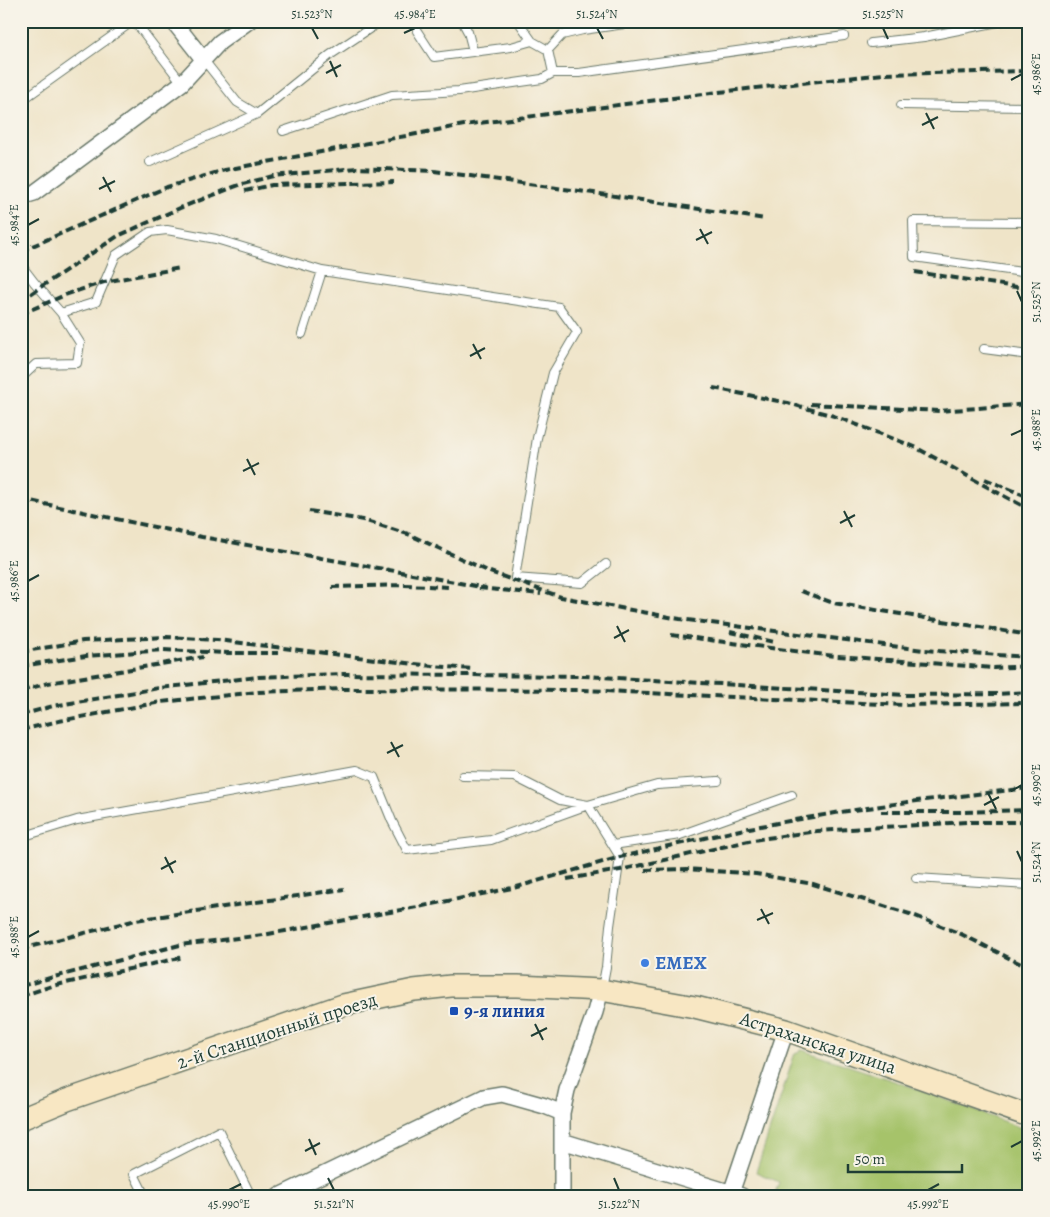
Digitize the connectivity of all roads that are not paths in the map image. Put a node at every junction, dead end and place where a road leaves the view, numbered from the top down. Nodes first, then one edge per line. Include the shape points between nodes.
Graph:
1 (173, 21) edge
2 (249, 21) edge
3 (381, 21) edge
4 (462, 21) edge
5 (518, 21) edge
6 (645, 21) edge
7 (1003, 21) edge
8 (417, 31) dead end
9 (844, 36) dead end
10 (532, 41) junction
11 (870, 43) dead end
12 (548, 50) junction
13 (473, 51) junction
14 (204, 59) junction
15 (553, 73) junction
16 (182, 83) junction
17 (21, 101) edge
18 (901, 104) dead end
19 (1029, 107) edge
20 (257, 114) junction
21 (283, 131) dead end
22 (150, 162) dead end
23 (21, 197) edge
24 (1029, 222) edge
25 (21, 265) edge
26 (322, 271) junction
27 (1029, 274) edge
28 (61, 314) junction
29 (302, 334) dead end
30 (984, 349) dead end
31 (1029, 355) edge
32 (21, 378) edge
33 (606, 564) dead end
34 (463, 776) dead end
35 (718, 782) dead end
36 (792, 795) dead end
37 (588, 805) junction
38 (21, 837) edge
39 (612, 845) junction
40 (916, 878) dead end
41 (1029, 886) edge
42 (601, 990) junction
43 (786, 1030) junction
44 (562, 1113) junction
45 (1029, 1116) edge
46 (21, 1119) edge
47 (562, 1141) junction
48 (734, 1195) edge
49 (145, 1196) edge
50 (251, 1196) edge
51 (279, 1196) edge
52 (562, 1196) edge

1 - 14 street
2 - 14 street via 220,42
3 - 20 lane via 330,55
4 - 13 lane
5 - 10 lane
6 - 12 lane via 562,35
7 - 11 lane via 924,37
8 - 13 lane via 434,57
9 - 15 lane via 579,73
10 - 12 lane
10 - 13 lane
12 - 15 lane
14 - 16 street
14 - 20 lane via 236,102
15 - 21 lane via 542,79 460,92 392,95
16 - 17 lane via 140,28 129,24
16 - 23 street via 34,193
18 - 19 lane
20 - 22 lane
24 - 27 lane via 913,221 914,257
25 - 28 lane
26 - 28 lane via 216,239 167,230 150,232 116,255 96,302
26 - 29 lane
26 - 33 lane via 558,307 577,332 553,372 537,438 515,578 582,583
28 - 32 lane via 80,343 77,363 36,364
30 - 31 lane
34 - 37 lane via 515,777 560,800
35 - 37 lane via 657,785
36 - 39 lane via 680,835
37 - 38 lane via 491,840 407,850 374,777 357,770 77,820
37 - 39 lane
39 - 42 lane via 620,858
40 - 41 lane
42 - 43 main road, Астраханская улица via 695,1007
42 - 44 street
42 - 46 main road, 2-й Станционный проезд via 451,986 342,1005
43 - 45 main road, Астраханская улица
43 - 48 street
44 - 47 street
44 - 51 street via 502,1094 484,1097
47 - 48 street
47 - 52 street
49 - 50 lane via 134,1174 218,1131

